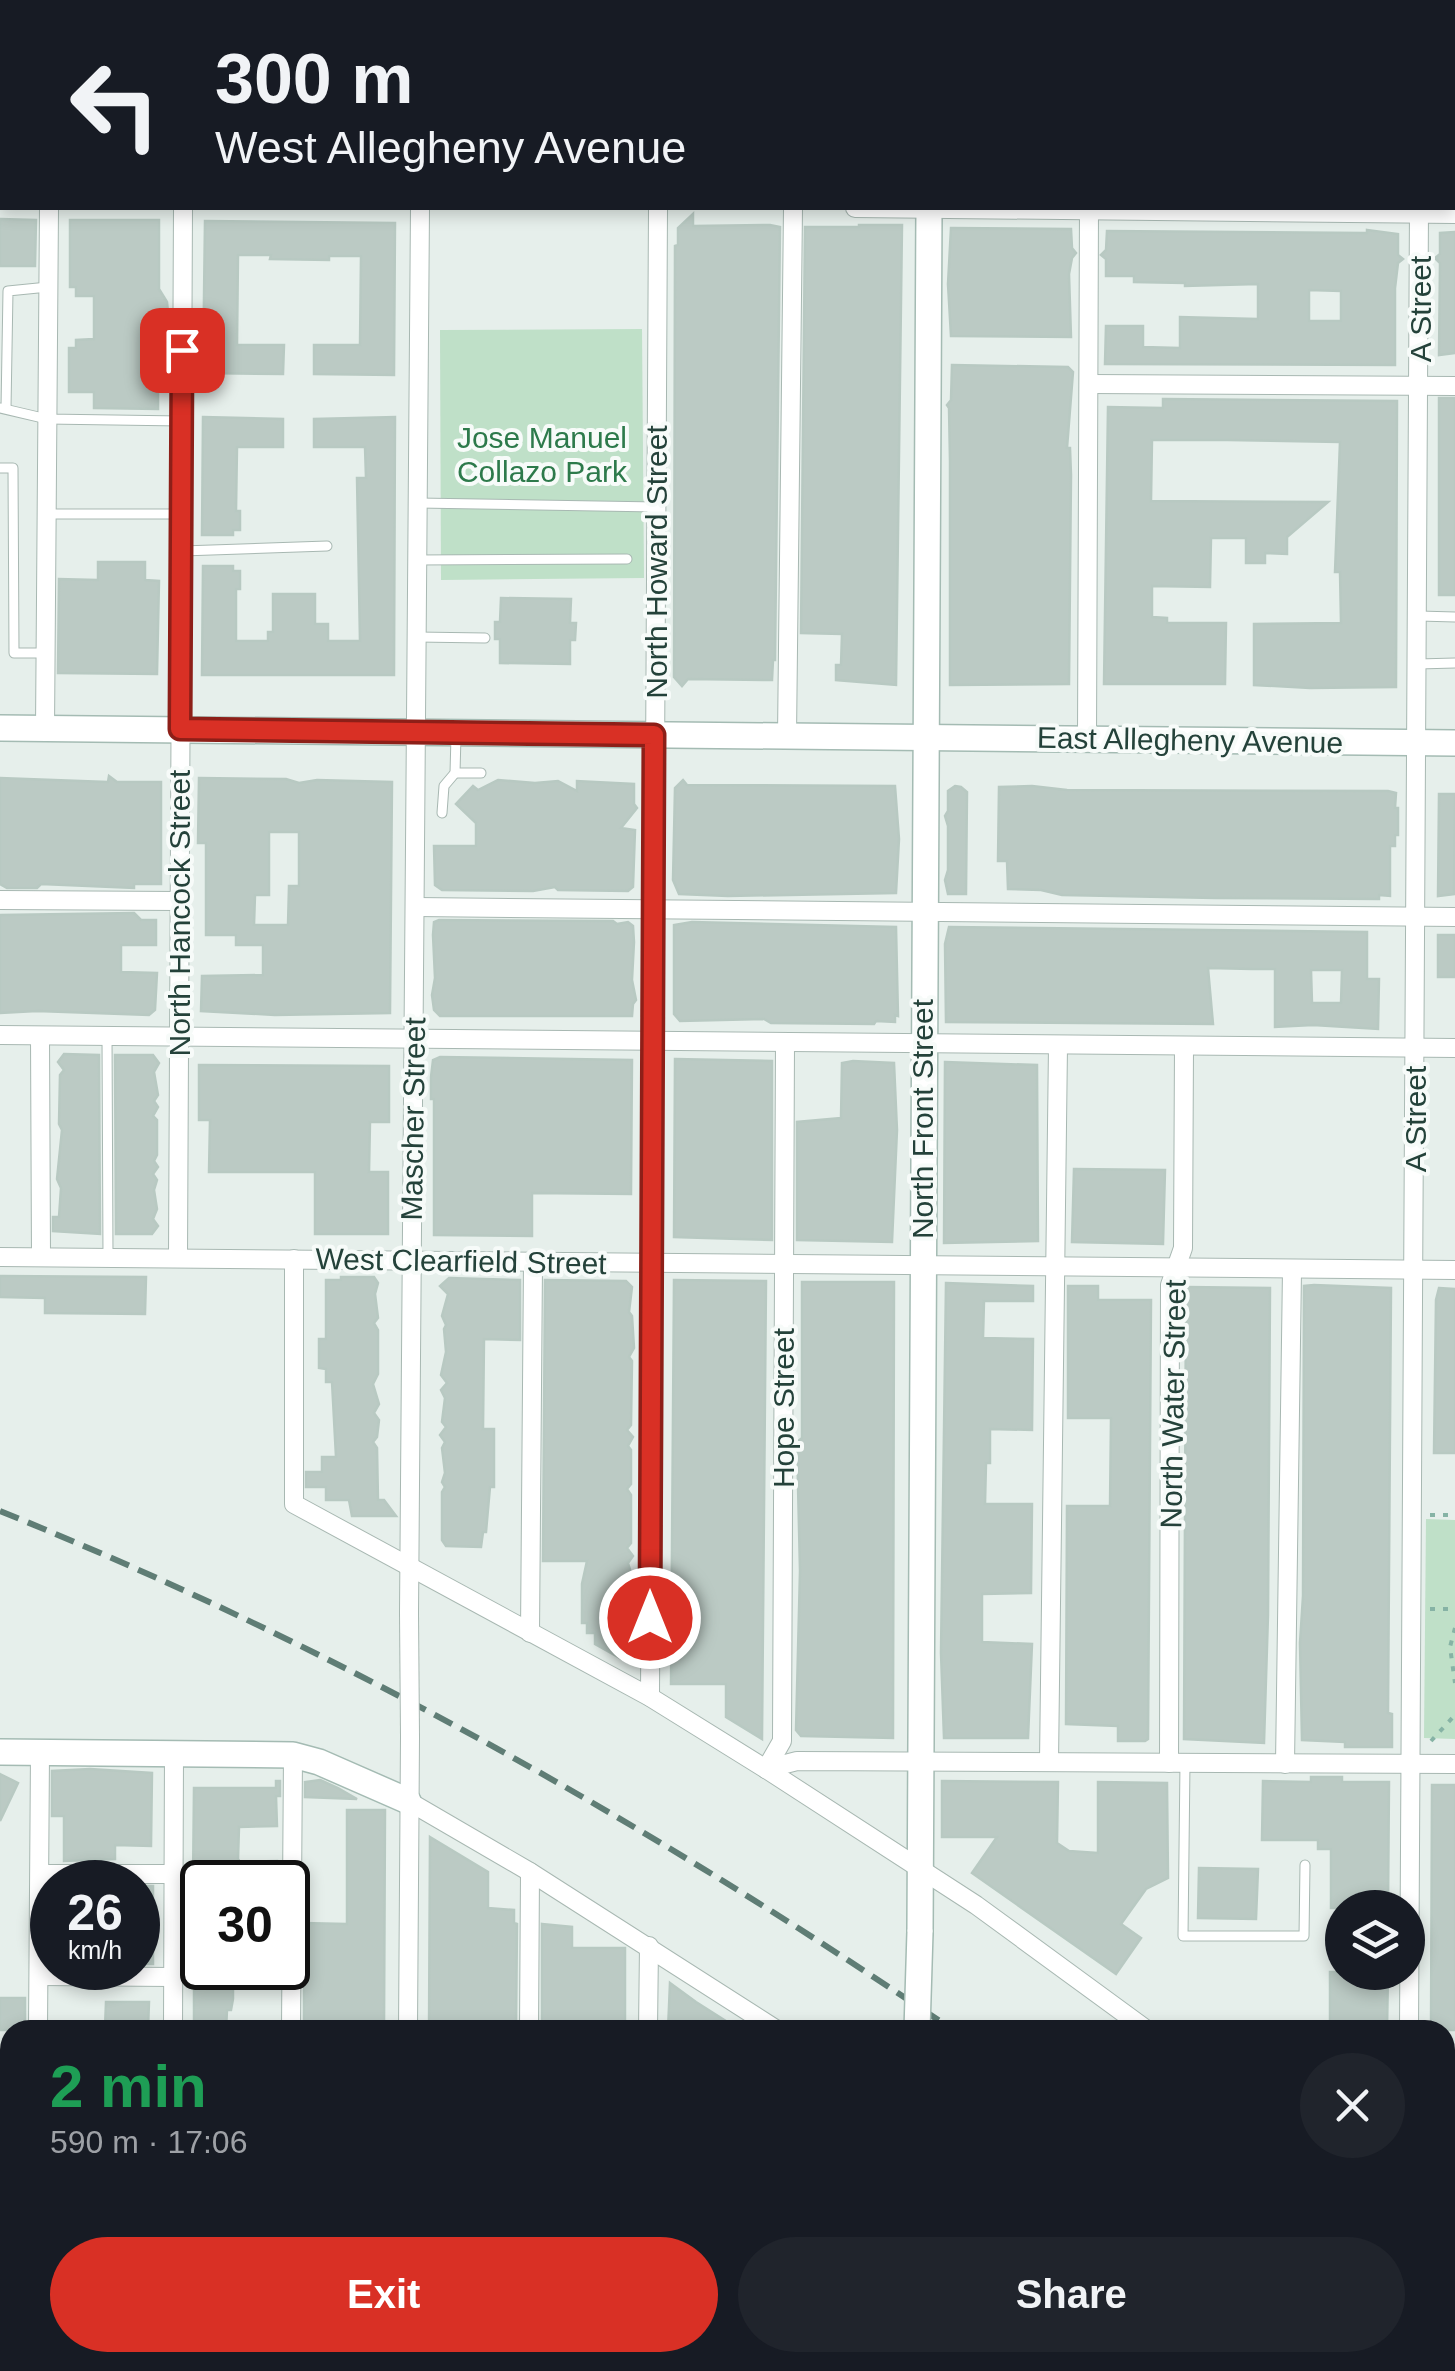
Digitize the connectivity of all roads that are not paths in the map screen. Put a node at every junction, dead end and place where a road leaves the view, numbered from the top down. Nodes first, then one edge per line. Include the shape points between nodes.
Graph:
1 (49, 210) edge
2 (183, 210) edge
3 (420, 210) edge
4 (658, 210) edge
5 (793, 210) edge
6 (928, 210) edge
7 (1089, 210) edge
8 (1239, 210) edge
9 (1419, 211) edge
10 (1455, 214) edge
11 (48, 287) junction
12 (1090, 384) junction
13 (1420, 385) junction
14 (1455, 386) edge
15 (3, 408) edge
16 (47, 419) junction
17 (182, 421) junction
18 (0, 468) edge
19 (418, 502) junction
20 (657, 506) junction
21 (47, 514) junction
22 (182, 514) junction
23 (0, 542) edge
24 (13, 542) junction
25 (327, 546) dead end
26 (182, 551) junction
27 (627, 559) dead end
28 (418, 560) junction
29 (1419, 616) junction
30 (1455, 617) edge
31 (417, 637) junction
32 (486, 638) dead end
33 (46, 653) junction
34 (1455, 663) edge
35 (1418, 664) junction
36 (0, 728) edge
37 (46, 729) junction
38 (180, 729) junction
39 (416, 733) junction
40 (456, 733) junction
41 (654, 735) junction
42 (787, 736) junction
43 (926, 738) junction
44 (1087, 738) junction
45 (1418, 742) junction
46 (1455, 742) edge
47 (455, 772) junction
48 (481, 772) dead end
49 (442, 813) dead end
50 (0, 900) edge
51 (179, 901) junction
52 (416, 907) junction
53 (654, 910) junction
54 (923, 911) junction
55 (1416, 916) junction
56 (1455, 916) edge
57 (0, 1035) edge
58 (178, 1035) junction
59 (40, 1036) junction
60 (106, 1036) junction
61 (414, 1040) junction
62 (653, 1041) junction
63 (785, 1042) junction
64 (924, 1044) junction
65 (1058, 1046) junction
66 (1184, 1047) junction
67 (1415, 1047) junction
68 (1455, 1048) edge
69 (0, 1257) edge
70 (41, 1257) junction
71 (108, 1257) junction
72 (178, 1258) junction
73 (294, 1259) junction
74 (411, 1260) junction
75 (533, 1263) junction
76 (652, 1264) junction
77 (783, 1264) junction
78 (921, 1264) junction
79 (1056, 1267) junction
80 (1175, 1268) junction
81 (1414, 1269) junction
82 (1292, 1270) junction
83 (1455, 1270) edge
84 (411, 1570) junction
85 (530, 1633) junction
86 (650, 1697) junction
87 (0, 1752) edge
88 (40, 1753) junction
89 (174, 1754) junction
90 (293, 1756) junction
91 (919, 1761) junction
92 (1049, 1762) junction
93 (1177, 1763) junction
94 (1410, 1763) junction
95 (1285, 1764) junction
96 (1455, 1764) edge
97 (766, 1769) junction
98 (408, 1801) junction
99 (40, 1860) edge
100 (1305, 1865) dead end
101 (920, 1870) junction
102 (530, 1872) junction
103 (160, 1874) edge
104 (172, 1874) junction
105 (649, 1946) junction
106 (160, 1977) edge
107 (172, 1977) junction
108 (39, 1990) edge
109 (38, 2020) edge
110 (173, 2020) edge
111 (291, 2020) edge
112 (408, 2020) edge
113 (529, 2020) edge
114 (648, 2020) edge
115 (762, 2020) edge
116 (916, 2020) edge
117 (1133, 2020) edge
118 (1409, 2020) edge

1 - 11 street
2 - 17 street, North Hancock Street
3 - 19 street, Mascher Street
4 - 20 street, North Howard Street
5 - 42 street
6 - 43 street, North Front Street
7 - 12 street
8 - 9 street
9 - 10 street
9 - 13 street, A Street
11 - 15 lane via 8,291
11 - 16 street
12 - 13 street
12 - 44 street
13 - 14 street
13 - 29 street, A Street
15 - 16 lane
16 - 17 lane
16 - 21 street
17 - 22 street, North Hancock Street
18 - 24 lane via 12,468
19 - 20 lane
19 - 28 street, Mascher Street
20 - 41 street, North Howard Street
21 - 22 lane
21 - 33 street
22 - 26 street, North Hancock Street
23 - 24 lane
24 - 33 lane via 14,652
25 - 26 lane
26 - 38 street, North Hancock Street
27 - 28 lane
28 - 31 street, Mascher Street
29 - 30 lane
29 - 35 street, A Street
31 - 32 lane
31 - 39 street, Mascher Street
33 - 37 street
34 - 35 lane
35 - 45 street, A Street
36 - 37 street, East Allegheny Avenue
37 - 38 street, East Allegheny Avenue
38 - 39 street, East Allegheny Avenue
38 - 51 street, North Hancock Street
39 - 40 street, East Allegheny Avenue
39 - 52 street, Mascher Street
40 - 41 street, East Allegheny Avenue
40 - 47 lane
41 - 42 street, East Allegheny Avenue
41 - 53 street, North Howard Street
42 - 43 street, East Allegheny Avenue
43 - 44 street, East Allegheny Avenue
43 - 54 street, North Front Street
44 - 45 street, East Allegheny Avenue
45 - 46 street, East Allegheny Avenue
45 - 55 street, A Street
47 - 48 lane
47 - 49 lane via 444,786
50 - 51 street
51 - 58 street, North Hancock Street
52 - 53 street
52 - 61 street, Mascher Street
53 - 54 street
53 - 62 street, North Howard Street
54 - 55 street
54 - 64 street, North Front Street
55 - 56 street
55 - 67 street, A Street
57 - 59 street
58 - 60 street
58 - 61 street
58 - 72 street, North Hancock Street
59 - 60 street
59 - 70 street
60 - 71 lane
61 - 62 street
61 - 74 street, Mascher Street
62 - 63 street
62 - 76 street, North Howard Street
63 - 64 street
63 - 77 street, Hope Street
64 - 65 street
64 - 78 street, North Front Street
65 - 66 street
65 - 79 street
66 - 67 street
66 - 80 street, North Water Street via 1183,1248
67 - 68 street
67 - 81 street, A Street
69 - 70 street, West Clearfield Street
70 - 71 street, West Clearfield Street
71 - 72 street, West Clearfield Street
72 - 73 street, West Clearfield Street
73 - 74 street, West Clearfield Street
73 - 84 street via 294,1504
74 - 75 street, West Clearfield Street
74 - 84 street, Mascher Street
75 - 76 street, West Clearfield Street
75 - 85 street
76 - 77 street, West Clearfield Street
76 - 86 street, North Howard Street
77 - 78 street, West Clearfield Street
77 - 97 street, Hope Street via 782,1742
78 - 79 street, West Clearfield Street
78 - 91 street, North Front Street
79 - 80 street, West Clearfield Street
79 - 92 street
80 - 82 street, West Clearfield Street
80 - 93 street, North Water Street via 1170,1285
81 - 82 street, West Clearfield Street
81 - 83 street, West Clearfield Street
81 - 94 street, A Street
82 - 95 street
84 - 85 street
84 - 98 street, Mascher Street, bridge
85 - 86 street
86 - 97 street
87 - 88 street
88 - 89 street
88 - 99 street
89 - 90 street
89 - 104 street
90 - 98 street
90 - 111 street
91 - 92 street
91 - 97 street via 797,1761
91 - 101 street, North Front Street
92 - 93 street
93 - 95 street
93 - 100 lane via 1183,1936 1304,1936
94 - 95 street
94 - 96 street
94 - 118 street, A Street
97 - 101 street
98 - 102 street
98 - 112 street, Mascher Street
101 - 116 street, North Front Street, bridge
101 - 117 street
102 - 105 street
102 - 113 street
103 - 104 street
104 - 107 street
105 - 114 street
105 - 115 street
106 - 107 street
107 - 110 street
108 - 109 street

